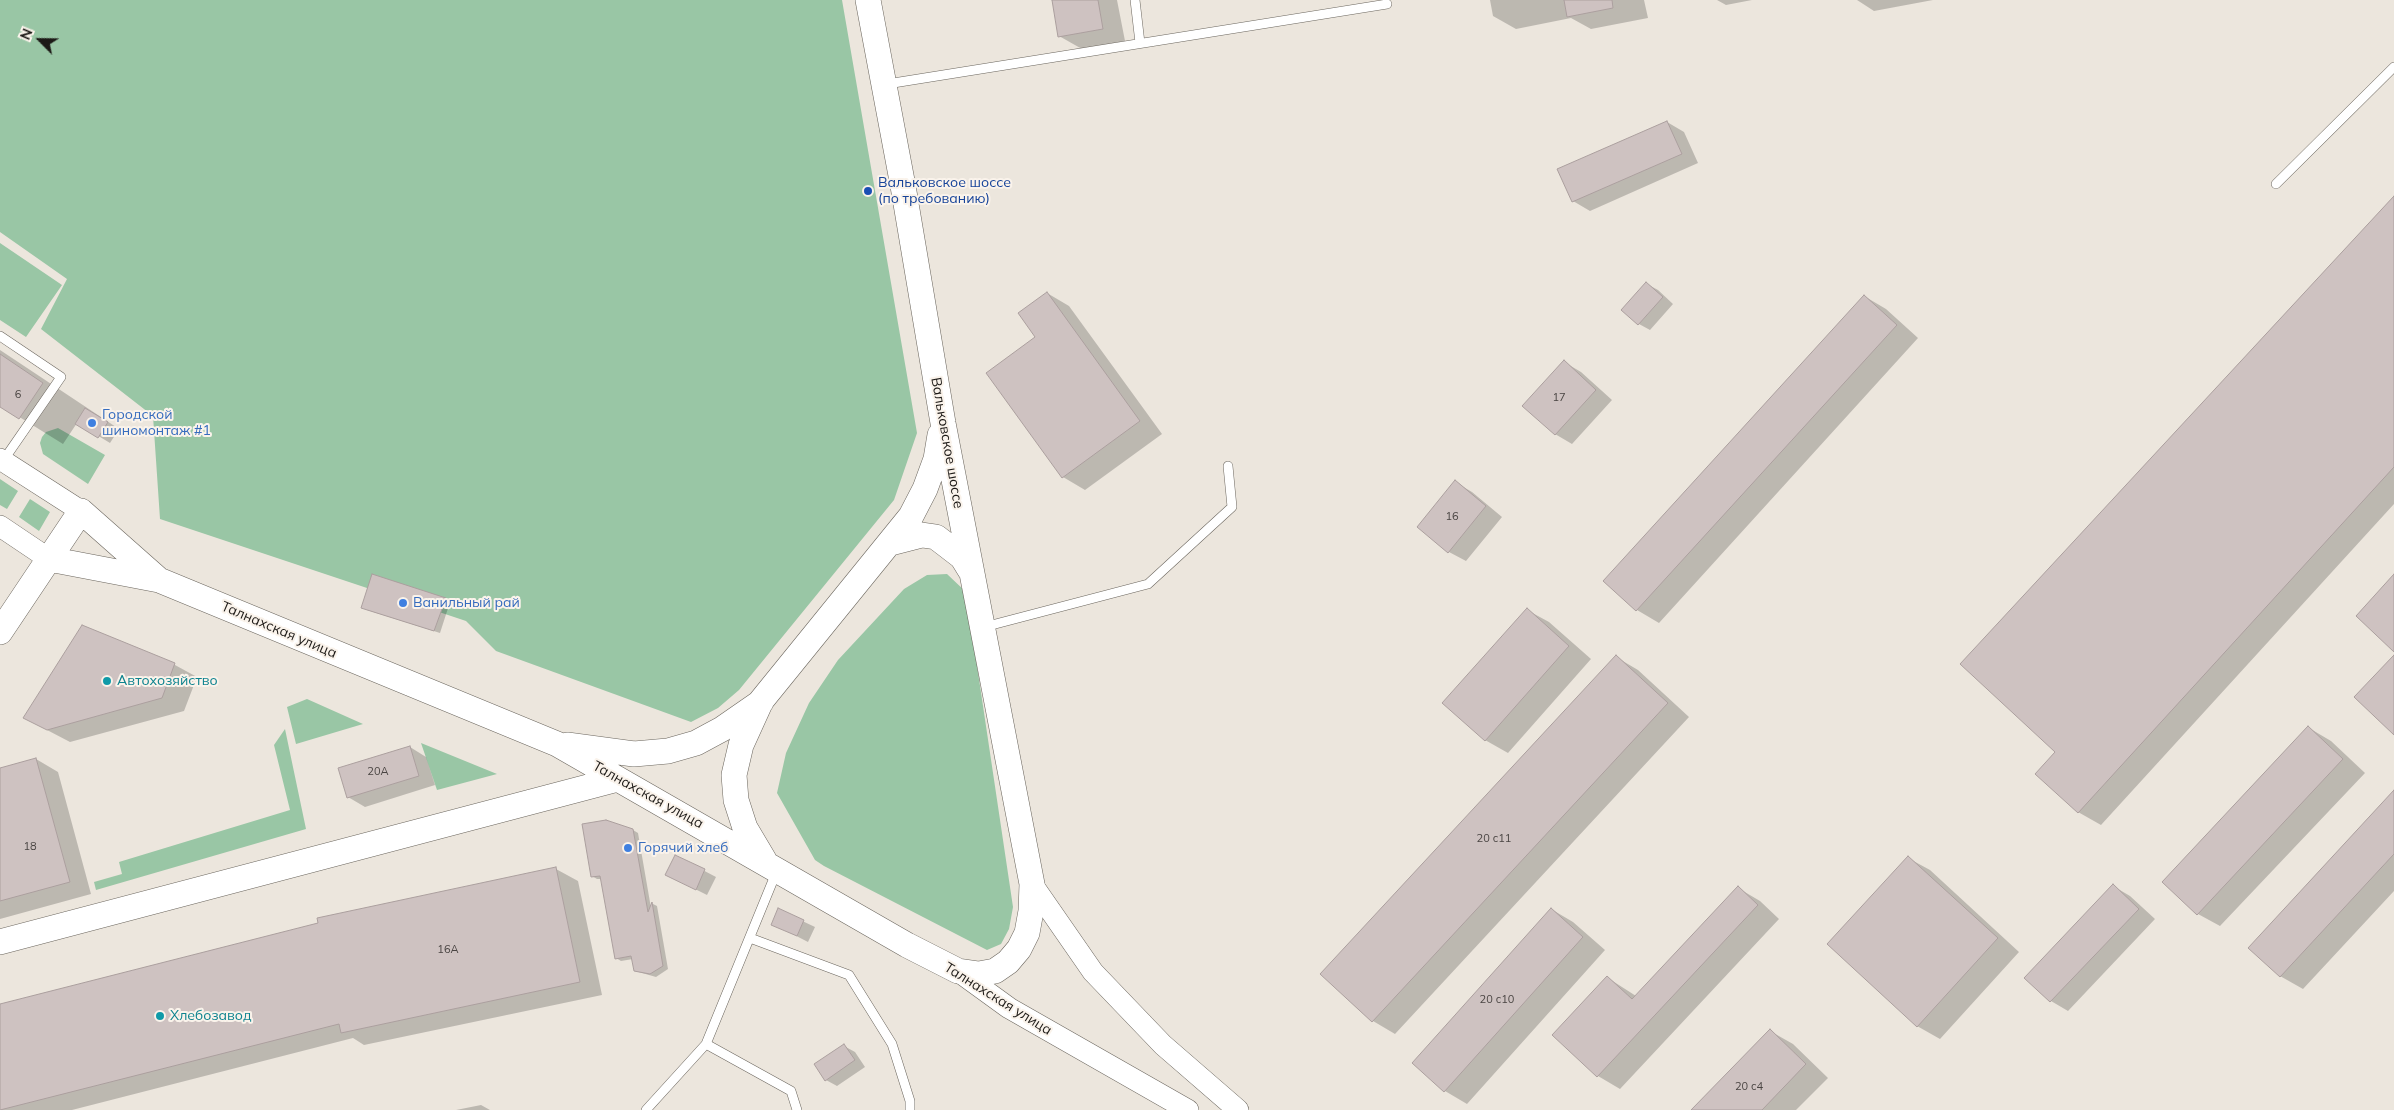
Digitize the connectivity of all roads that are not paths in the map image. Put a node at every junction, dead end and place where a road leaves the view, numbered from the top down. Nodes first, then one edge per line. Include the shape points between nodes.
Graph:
1 (868, 0) edge
2 (1134, 0) edge
3 (1387, 4) dead end
4 (1140, 43) junction
5 (2394, 67) edge
6 (884, 84) junction
7 (2276, 184) dead end
8 (0, 336) edge
9 (943, 423) junction
10 (1, 460) edge
11 (1228, 466) dead end
12 (81, 511) junction
13 (0, 526) edge
14 (891, 543) junction
15 (49, 559) junction
16 (972, 572) junction
17 (159, 580) junction
18 (984, 627) junction
19 (0, 632) edge
20 (761, 701) junction
21 (557, 744) junction
22 (618, 779) junction
23 (771, 866) junction
24 (1032, 884) junction
25 (750, 938) junction
26 (0, 942) edge
27 (958, 971) junction
28 (706, 1044) junction
29 (646, 1110) edge
30 (797, 1110) edge
31 (910, 1110) edge
32 (1188, 1110) edge
33 (1238, 1110) edge

1 - 6 main road, Вальковское шоссе
2 - 4 lane
3 - 4 lane
4 - 6 lane
5 - 7 lane
6 - 9 main road, Вальковское шоссе
8 - 10 lane via 61,377
9 - 14 main road via 936,459 925,489
9 - 16 main road, Вальковское шоссе
10 - 12 street, Талнахская улица
11 - 18 lane via 1232,507 1148,584
12 - 15 main road
12 - 17 main road, Талнахская улица
13 - 15 street, Талнахская улица
14 - 16 main road via 922,535 936,537 962,557
14 - 20 main road
15 - 17 main road, Талнахская улица
15 - 19 main road
16 - 18 main road, Вальковское шоссе
17 - 21 main road, Талнахская улица
18 - 24 main road, Вальковское шоссе
20 - 21 main road via 696,743 668,751 634,754
20 - 23 main road via 741,745 734,774 736,800 745,828
21 - 22 main road, Талнахская улица
22 - 23 main road, Талнахская улица
22 - 26 main road
23 - 25 lane
23 - 27 main road, Талнахская улица
24 - 27 main road, Вальковское шоссе via 1027,933 1008,962 995,971 979,974
24 - 33 street, Вальковское шоссе via 1094,972 1163,1045
25 - 28 lane
25 - 31 lane via 849,975 892,1044 910,1100
27 - 32 street, Талнахская улица via 1009,1008
28 - 29 lane
28 - 30 lane via 791,1091

